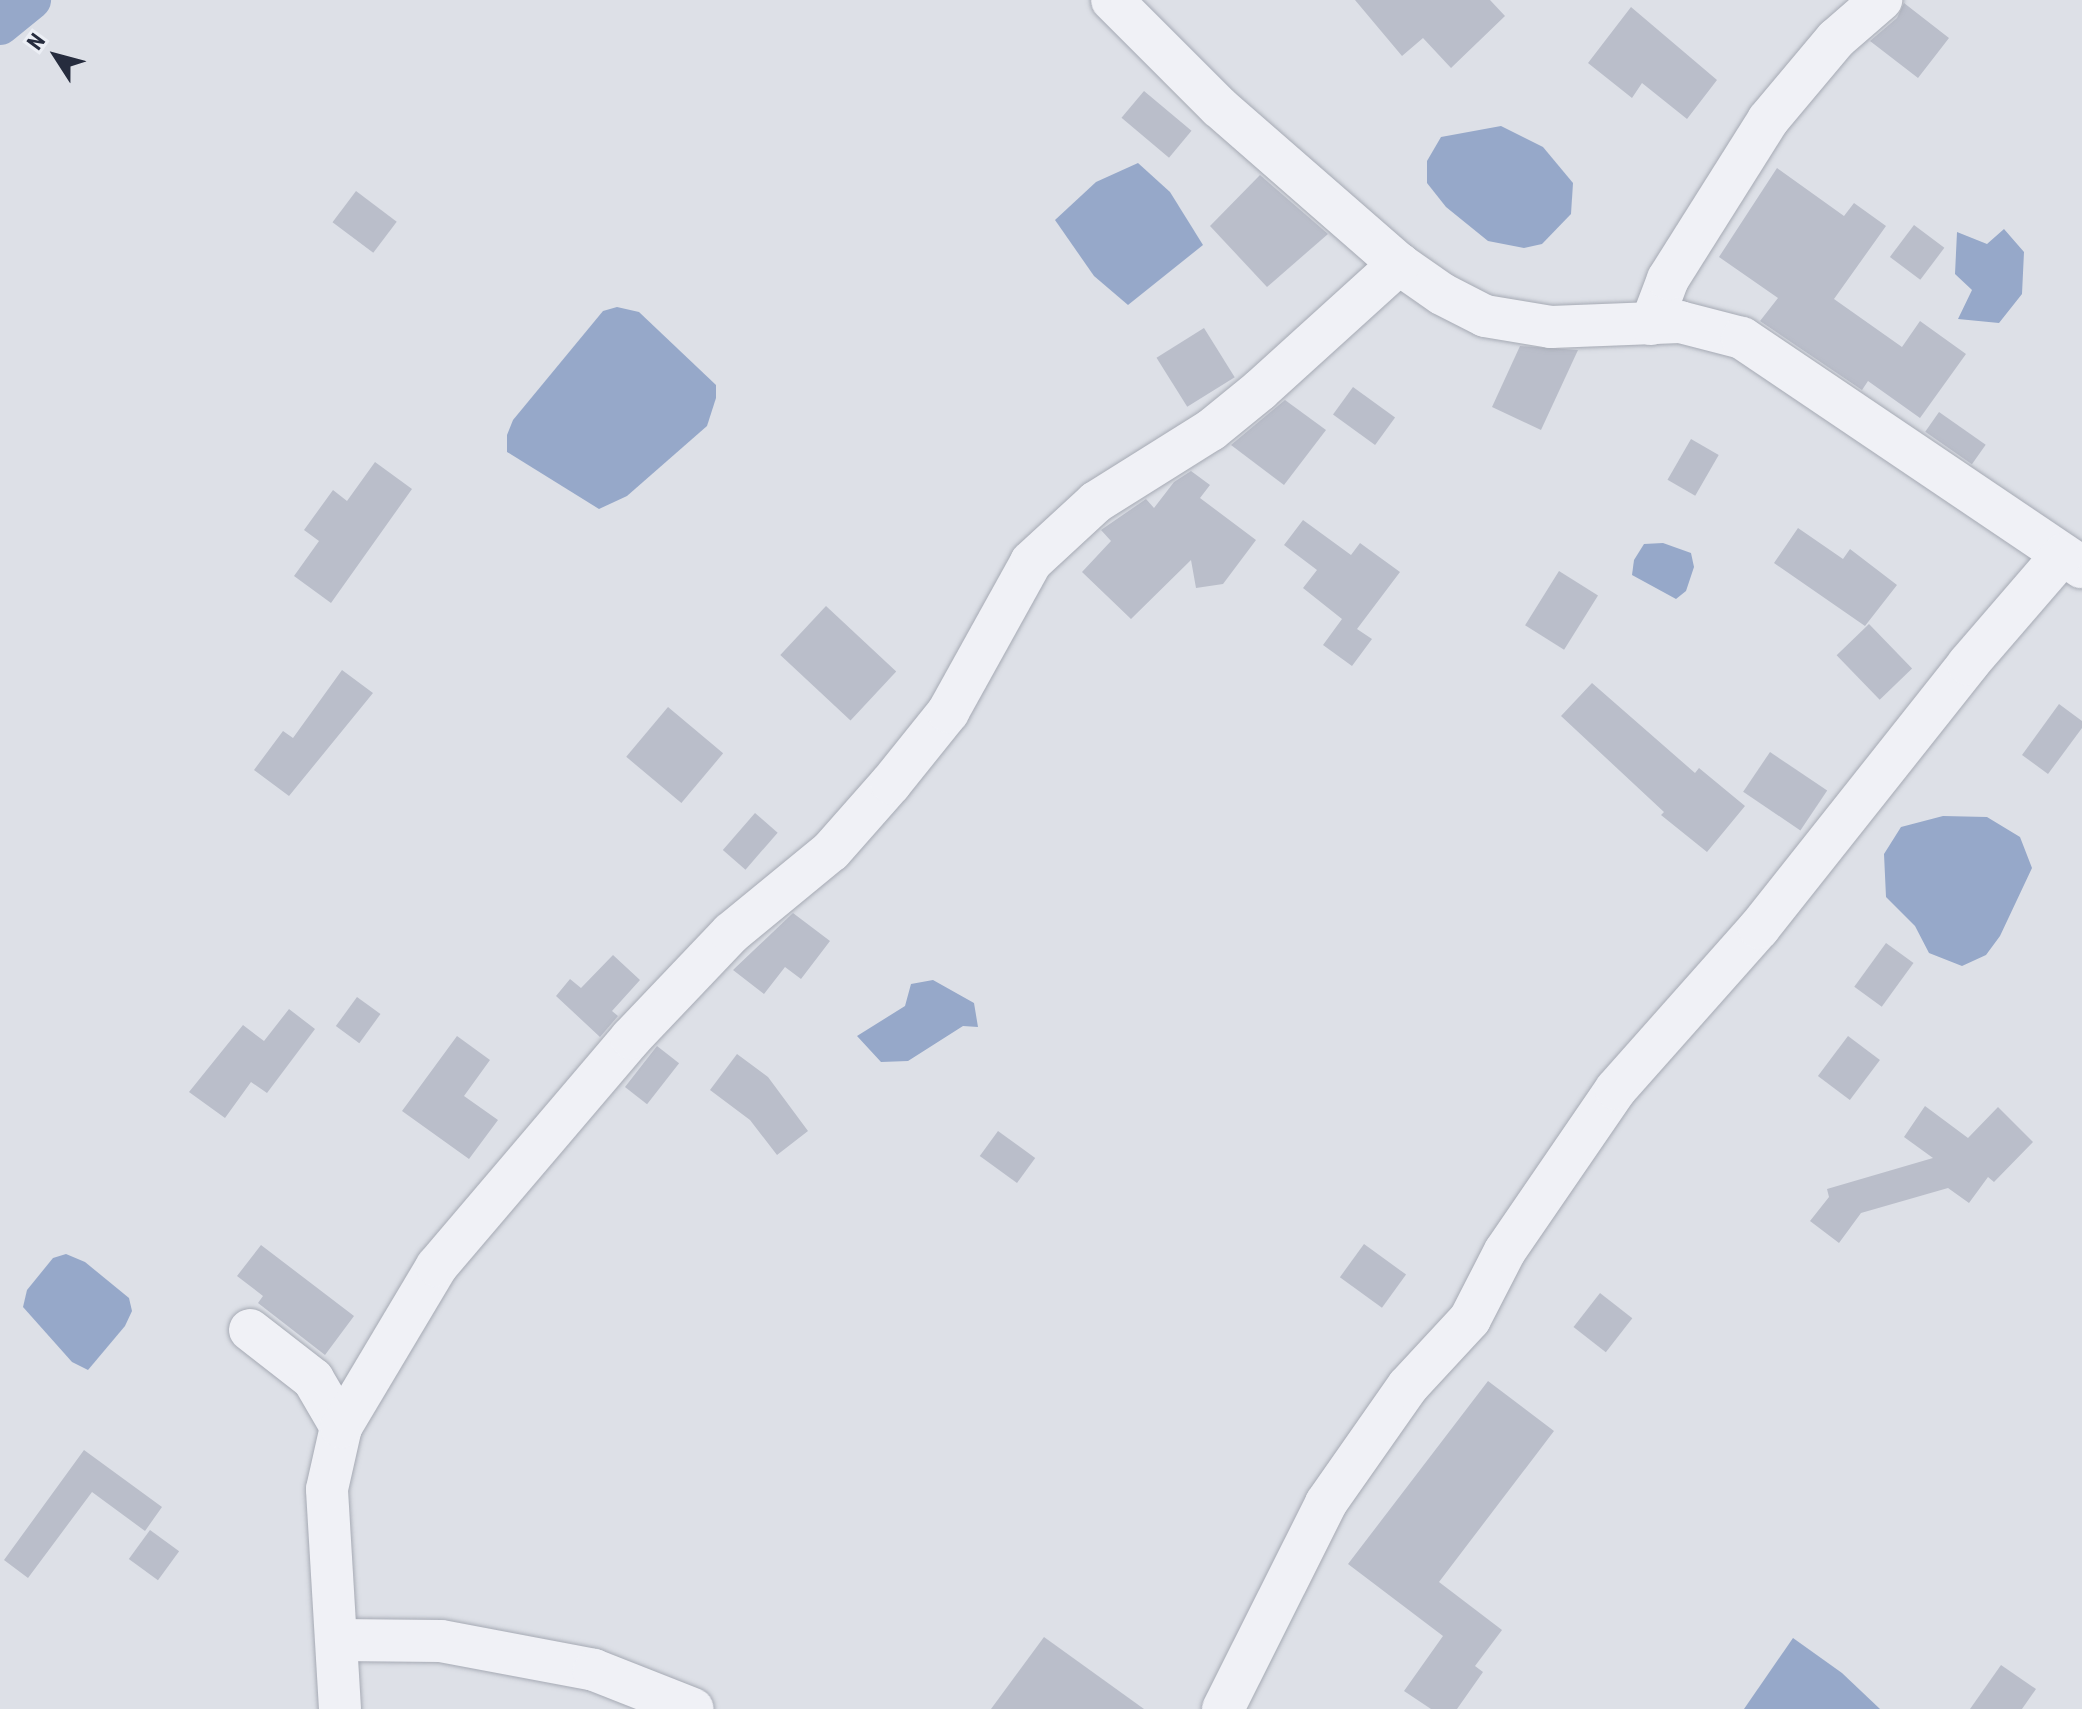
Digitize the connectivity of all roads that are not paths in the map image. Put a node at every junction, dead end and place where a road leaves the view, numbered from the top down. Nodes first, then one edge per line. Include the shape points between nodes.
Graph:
1 (1112, 0) edge
2 (1881, 0) edge
3 (1399, 264) junction
4 (1651, 324) junction
5 (2072, 561) edge
6 (250, 1330) dead end
7 (341, 1427) junction
8 (338, 1640) junction
9 (340, 1709) edge
10 (693, 1709) edge
11 (1223, 1709) edge

1 - 3 street via 1219,107
2 - 4 street via 1836,39 1768,120 1675,267
3 - 4 street via 1485,316 1551,327
3 - 7 street via 1211,430 1096,502 1031,562 948,712 831,851 731,933 509,1178 437,1266
4 - 5 street via 1680,322 1742,338
5 - 11 street via 1968,664 1833,840 1616,1089 1505,1251 1470,1319 1408,1386 1326,1503
6 - 7 street via 313,1379
7 - 8 street via 327,1489
8 - 9 street
8 - 10 street via 441,1641 579,1667

